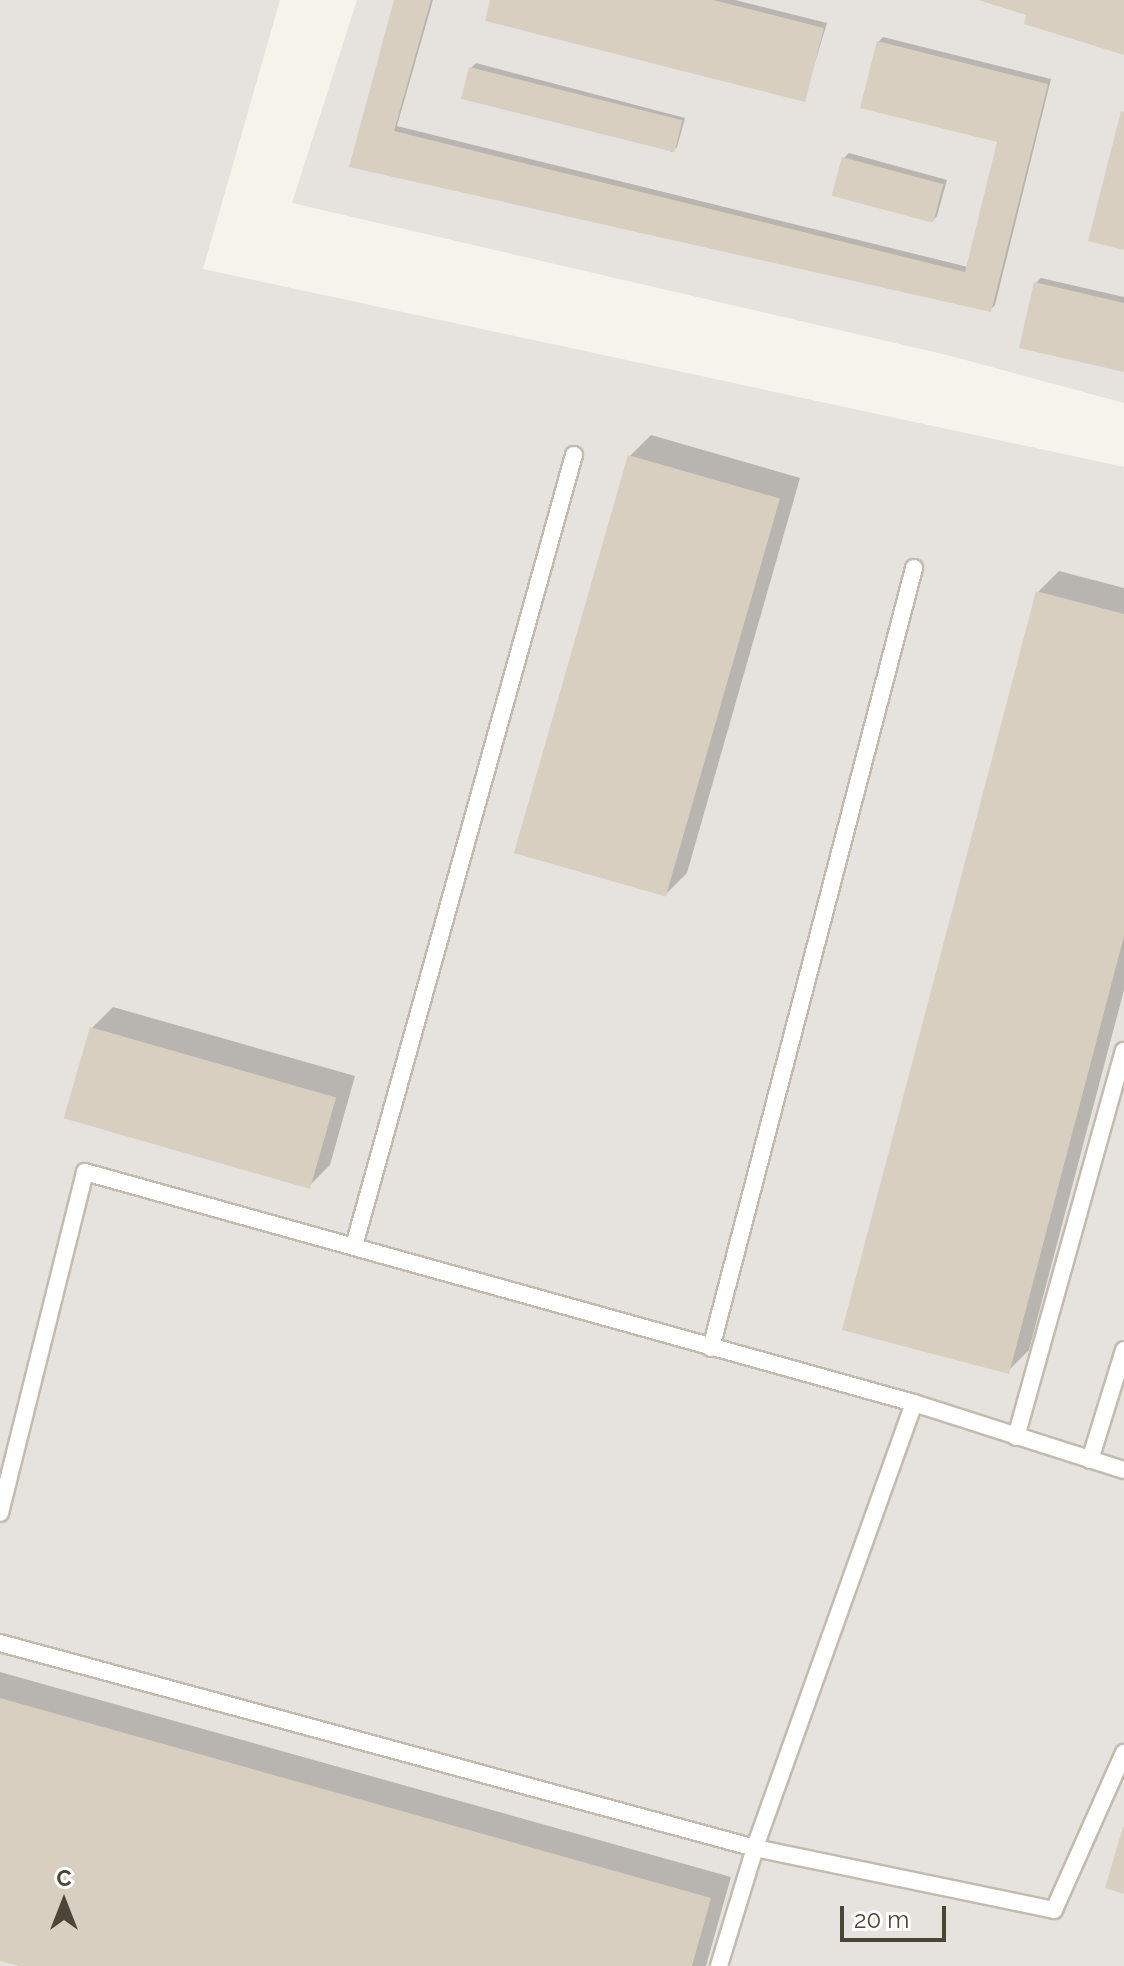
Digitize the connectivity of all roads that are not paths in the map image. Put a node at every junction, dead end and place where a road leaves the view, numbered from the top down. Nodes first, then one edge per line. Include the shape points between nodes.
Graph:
1 (574, 455) dead end
2 (914, 568) dead end
3 (1124, 1051) edge
4 (354, 1246) junction
5 (711, 1348) junction
6 (1124, 1350) edge
7 (914, 1403) junction
8 (1016, 1437) junction
9 (1090, 1460) junction
10 (1124, 1470) edge
11 (0, 1513) edge
12 (0, 1643) edge
13 (1124, 1753) edge
14 (755, 1848) junction
15 (719, 1966) edge

1 - 4 lane
2 - 5 lane
3 - 8 lane
4 - 5 lane
4 - 11 lane via 85,1172
5 - 7 lane
6 - 9 lane
7 - 8 lane
7 - 14 lane
8 - 9 lane
9 - 10 lane
12 - 14 lane
13 - 14 lane via 1054,1910
14 - 15 lane

